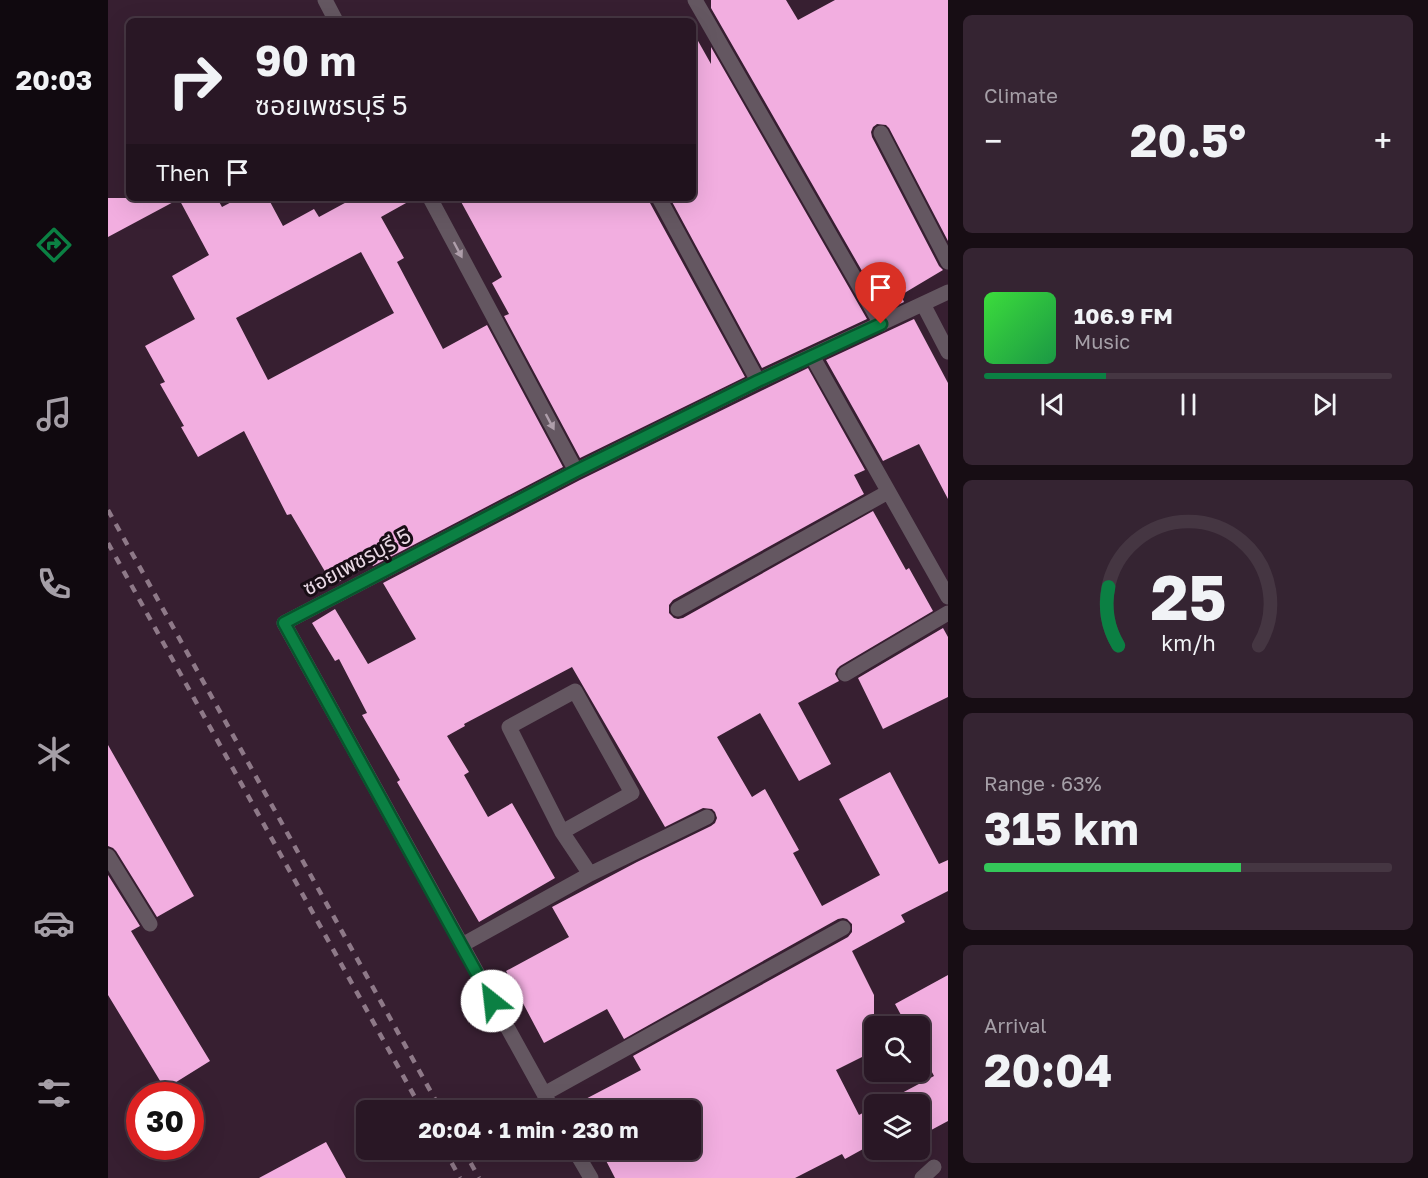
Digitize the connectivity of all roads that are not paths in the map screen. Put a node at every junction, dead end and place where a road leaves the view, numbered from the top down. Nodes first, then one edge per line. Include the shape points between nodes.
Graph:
1 (325, 0) edge
2 (695, 0) edge
3 (334, 18) edge
4 (881, 133) dead end
5 (432, 201) edge
6 (661, 201) edge
7 (948, 262) edge
8 (948, 292) edge
9 (923, 304) junction
10 (881, 324) junction
11 (948, 352) edge
12 (812, 356) junction
13 (758, 381) junction
14 (576, 471) junction
15 (888, 492) junction
16 (948, 597) edge
17 (678, 609) dead end
18 (948, 613) edge
19 (845, 674) dead end
20 (706, 817) dead end
21 (562, 832) junction
22 (110, 864) edge
23 (590, 874) junction
24 (150, 924) dead end
25 (843, 928) dead end
26 (462, 945) junction
27 (544, 1094) junction
28 (547, 1100) edge
29 (580, 1160) edge
30 (934, 1167) dead end
31 (591, 1178) edge
32 (922, 1178) edge

1 - 3 street
2 - 10 street
4 - 7 street
5 -> 14 street
6 - 13 street
8 - 9 street, ซอยเพชรบุรี 5
9 - 10 street, ซอยเพชรบุรี 5
9 - 11 street
10 - 12 street, ซอยเพชรบุรี 5
12 - 13 street, ซอยเพชรบุรี 5
12 - 15 street
13 - 14 street, ซอยเพชรบุรี 5
14 - 26 street, ซอยเพชรบุรี 5 via 284,623
15 - 16 street
15 - 17 street
18 - 19 street
20 - 23 street
21 - 21 street via 509,727 575,691 632,794
21 - 23 street
22 - 24 street
23 - 26 street
25 - 27 street
26 - 27 street, ซอยเพชรบุรี 5
27 - 28 street, ซอยเพชรบุรี 5
29 - 31 street
30 - 32 street

